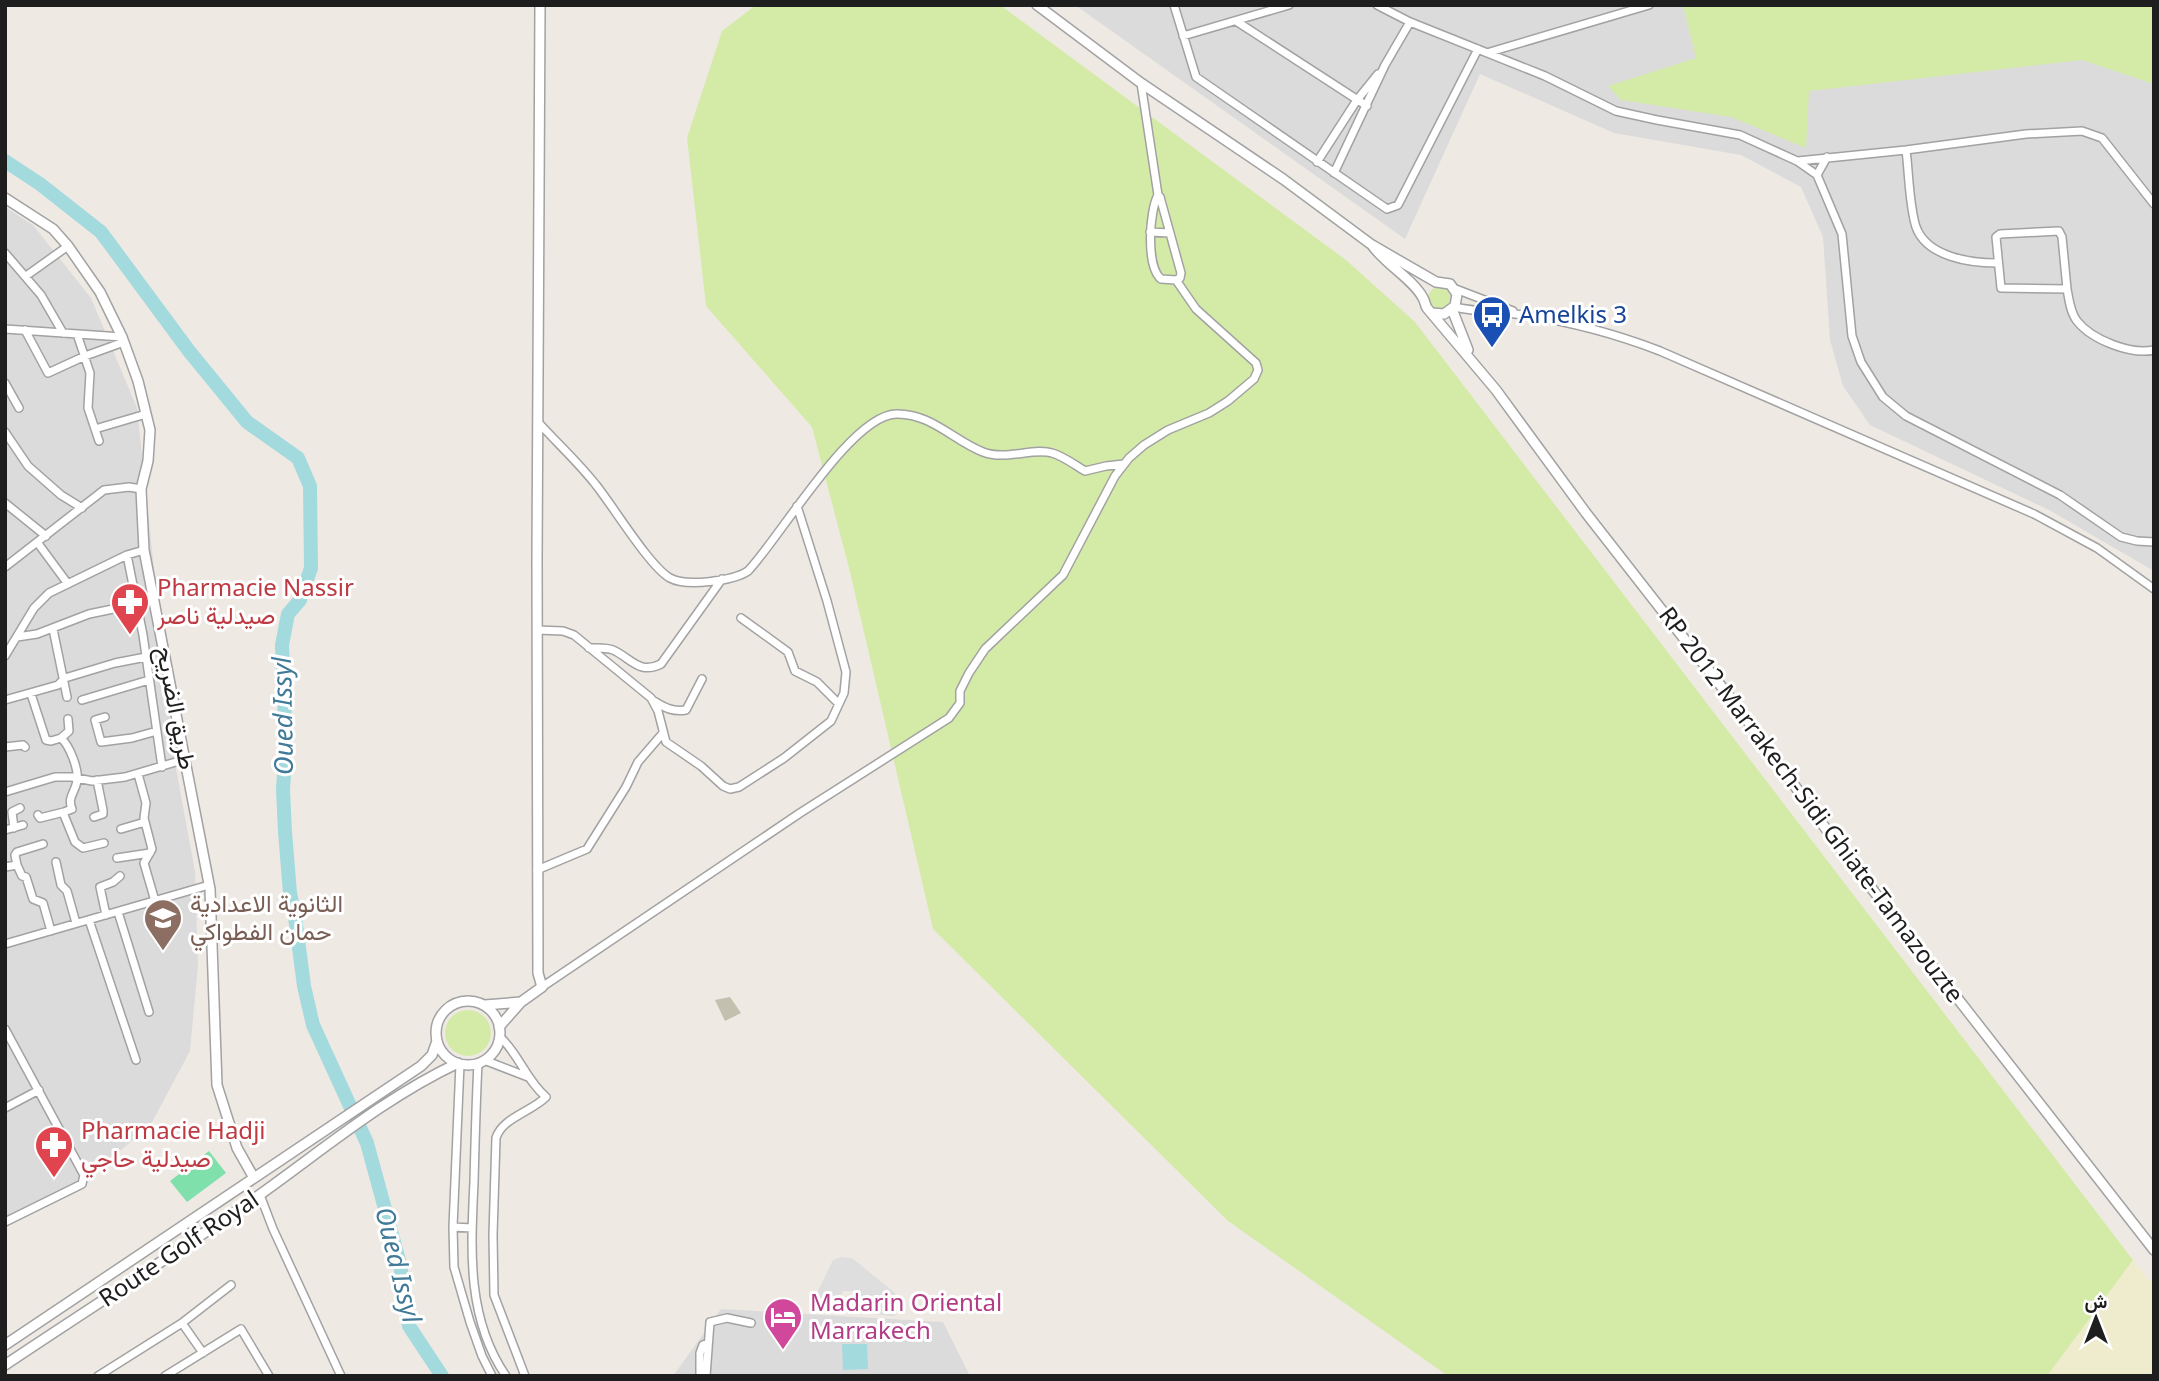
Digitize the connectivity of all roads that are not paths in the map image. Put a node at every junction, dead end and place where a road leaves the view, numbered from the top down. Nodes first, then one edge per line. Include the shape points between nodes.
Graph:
1 (540, 5) edge
2 (1037, 5) edge
3 (1174, 5) edge
4 (1289, 5) edge
5 (1377, 5) edge
6 (1615, 5) edge
7 (1649, 5) edge
8 (1390, 9) edge
9 (1618, 16) junction
10 (1236, 21) junction
11 (1410, 22) junction
12 (1183, 36) junction
13 (1478, 49) junction
14 (1490, 52) junction
15 (1385, 65) junction
16 (1141, 83) junction
17 (1357, 100) junction
18 (1367, 106) junction
19 (1906, 150) junction
20 (1827, 157) junction
21 (1797, 161) junction
22 (1317, 162) junction
23 (1334, 173) junction
24 (1817, 175) junction
25 (1158, 195) junction
26 (5, 198) edge
27 (2154, 204) edge
28 (1150, 232) junction
29 (1170, 233) junction
30 (1372, 245) junction
31 (68, 246) junction
32 (5, 253) edge
33 (1997, 263) junction
34 (26, 276) junction
35 (1176, 280) junction
36 (1436, 282) junction
37 (1454, 288) junction
38 (2067, 289) junction
39 (1423, 299) junction
40 (1453, 308) junction
41 (1432, 313) junction
42 (1523, 315) junction
43 (5, 329) edge
44 (25, 330) junction
45 (63, 333) junction
46 (77, 334) junction
47 (123, 339) junction
48 (2154, 350) edge
49 (85, 356) junction
50 (1471, 358) junction
51 (5, 383) edge
52 (19, 408) dead end
53 (146, 414) junction
54 (538, 422) junction
55 (95, 429) junction
56 (5, 432) edge
57 (99, 441) dead end
58 (1124, 464) junction
59 (141, 489) junction
60 (5, 503) edge
61 (797, 506) junction
62 (82, 508) junction
63 (46, 536) junction
64 (37, 542) junction
65 (2154, 542) edge
66 (144, 550) junction
67 (127, 555) junction
68 (5, 567) edge
69 (722, 579) junction
70 (68, 584) junction
71 (2154, 589) edge
72 (137, 604) junction
73 (741, 618) dead end
74 (53, 629) junction
75 (537, 630) junction
76 (17, 637) junction
77 (8, 644) edge
78 (589, 648) junction
79 (5, 656) edge
80 (146, 657) junction
81 (65, 678) junction
82 (702, 679) dead end
83 (149, 680) junction
84 (31, 694) junction
85 (67, 697) dead end
86 (651, 698) junction
87 (5, 700) edge
88 (82, 700) dead end
89 (839, 704) junction
90 (105, 717) dead end
91 (68, 719) dead end
92 (95, 720) junction
93 (85, 722) dead end
94 (157, 732) junction
95 (663, 733) junction
96 (61, 738) junction
97 (5, 747) edge
98 (25, 747) dead end
99 (186, 759) junction
100 (162, 767) junction
101 (138, 774) junction
102 (78, 778) junction
103 (97, 780) junction
104 (5, 792) edge
105 (20, 808) dead end
106 (64, 812) junction
107 (38, 815) dead end
108 (94, 817) dead end
109 (145, 822) junction
110 (23, 825) dead end
111 (9, 829) edge
112 (121, 829) dead end
113 (104, 843) dead end
114 (43, 844) dead end
115 (150, 853) junction
116 (117, 859) dead end
117 (56, 862) dead end
118 (17, 865) junction
119 (5, 867) edge
120 (537, 870) junction
121 (120, 876) dead end
122 (209, 885) junction
123 (155, 901) junction
124 (118, 912) junction
125 (106, 915) junction
126 (89, 920) junction
127 (76, 923) junction
128 (51, 931) junction
129 (5, 944) edge
130 (542, 988) junction
131 (521, 1002) junction
132 (484, 1005) junction
133 (149, 1012) dead end
134 (6, 1030) edge
135 (500, 1032) junction
136 (437, 1041) junction
137 (136, 1060) dead end
138 (481, 1062) junction
139 (459, 1064) junction
140 (528, 1077) junction
141 (39, 1090) junction
142 (5, 1108) edge
143 (457, 1138) junction
144 (475, 1139) junction
145 (254, 1178) junction
146 (260, 1195) junction
147 (5, 1222) edge
148 (453, 1227) junction
149 (472, 1228) junction
150 (2154, 1250) edge
151 (453, 1251) junction
152 (472, 1251) junction
153 (230, 1285) dead end
154 (182, 1323) junction
155 (751, 1323) dead end
156 (708, 1343) junction
157 (5, 1345) edge
158 (203, 1353) junction
159 (5, 1365) edge
160 (98, 1376) edge
161 (165, 1376) edge
162 (270, 1376) edge
163 (341, 1376) edge
164 (492, 1376) edge
165 (506, 1376) edge
166 (526, 1376) edge
167 (700, 1376) edge
168 (706, 1376) edge

1 - 54 street
2 - 16 street
3 - 12 street
4 - 10 street
5 - 8 street
6 - 9 street
7 - 9 street
8 - 11 street
9 - 14 street
10 - 12 street
10 - 17 street
11 - 13 street
11 - 15 street
12 - 22 street via 1196,77
13 - 14 street
13 - 23 street via 1398,205 1387,209
14 - 21 street via 1616,111 1740,135
15 - 17 street
15 - 18 street
16 - 25 street
16 - 30 street
17 - 18 street
17 - 22 street
18 - 23 street
19 - 20 street
19 - 27 street via 2026,134 2090,133 2113,149
19 - 33 street via 1920,234 1959,260
20 - 21 street
20 - 24 street
21 - 24 street
22 - 23 street
24 - 65 street via 1844,241 1855,348 1883,397 1906,416 2060,495 2121,537
25 - 28 street
25 - 29 street
26 - 31 street, طريق الضريح via 53,229
28 - 29 street
28 - 35 street via 1157,276
29 - 35 street via 1181,273
30 - 36 street
30 - 39 street
31 - 34 street
31 - 47 street, طريق الضريح via 100,292
32 - 34 street
33 - 38 street via 2002,288
33 - 38 street via 1998,235 2059,230
34 - 45 street
35 - 58 street via 1196,309 1256,363 1258,370 1228,401 1168,430
36 - 37 street
36 - 39 street via 1427,288
37 - 40 street
37 - 42 street
38 - 48 street via 2072,313 2084,328 2126,350
39 - 41 street
40 - 41 street via 1443,315
40 - 42 street
40 - 50 street, RP 2012 Marrakech-Sidi Ghiate-Tamazouzte
41 - 50 street, RP 2012 Marrakech-Sidi Ghiate-Tamazouzte
42 - 71 street via 1635,341 1936,470 2034,514
43 - 44 street
44 - 45 street
44 - 49 street via 45,372
45 - 46 street
46 - 47 street
46 - 49 street
47 - 49 street
47 - 53 street, طريق الضريح
49 - 55 street via 91,380 88,408
50 - 150 street, RP 2012 Marrakech-Sidi Ghiate-Tamazouzte via 1837,845
51 - 52 street
53 - 55 street
53 - 59 street, طريق الضريح via 150,442
54 - 69 street via 595,483 660,572 685,583
54 - 75 street
55 - 57 street
56 - 62 street via 28,466
58 - 61 street via 1085,471 1051,452 997,456 982,452 941,426 897,414 855,438
58 - 130 street via 1063,575 985,649 968,673 960,703 949,718
59 - 62 street via 109,488
59 - 66 street, طريق الضريح
60 - 63 street
61 - 69 street via 748,571
61 - 89 street via 846,672
62 - 63 street
63 - 64 street
64 - 68 street
64 - 70 street
66 - 67 street
66 - 99 street, طريق الضريح
67 - 70 street
67 - 72 street
69 - 78 street via 654,668 638,667 611,649
70 - 76 street via 40,600
72 - 74 street via 89,614
72 - 80 street
73 - 89 street via 788,652 795,671 817,682
74 - 76 street
74 - 81 street
75 - 78 street via 568,632
75 - 120 street
76 - 77 street
77 - 79 street
78 - 86 street
80 - 81 street
80 - 83 street
81 - 84 street
81 - 85 street
82 - 86 street via 686,710 665,709
83 - 88 street
83 - 94 street
84 - 87 street
84 - 96 street via 46,740
86 - 95 street
89 - 95 street via 831,720 793,750 730,789 666,742
90 - 92 street
91 - 96 street via 69,730
92 - 93 street
92 - 94 street via 102,742
94 - 100 street
95 - 120 street via 638,762 587,849
96 - 102 street
97 - 98 street
99 - 100 street
99 - 122 street, طريق الضريح
100 - 101 street
101 - 103 street
101 - 109 street via 146,803
102 - 103 street
102 - 104 street via 55,777
102 - 106 street via 70,797 72,809
103 - 108 street via 103,814
105 - 111 street via 12,812
106 - 107 street via 43,818
106 - 113 street via 76,843 83,848
109 - 112 street
109 - 115 street
110 - 111 street
114 - 118 street via 18,852
115 - 116 street
115 - 123 street via 144,863
117 - 127 street
118 - 119 street
118 - 128 street via 33,899 43,903
120 - 130 street
121 - 125 street via 100,887
122 - 123 street
122 - 145 street, طريق الضريح via 217,1085 237,1148
123 - 124 street
124 - 125 street
124 - 133 street
125 - 126 street
126 - 127 street
126 - 137 street
127 - 128 street
128 - 129 street
130 - 131 street
131 - 132 street
131 - 135 street
132 - 135 street via 496,1018
132 - 136 street via 466,1001 448,1007 437,1023
134 - 141 street
135 - 138 street via 495,1051
135 - 140 street
136 - 139 street via 444,1055
136 - 145 street, Route Golf Royal via 426,1062
138 - 139 street
138 - 140 street
138 - 144 street
139 - 143 street
139 - 146 street, Route Golf Royal via 382,1106
140 - 166 street via 547,1097 498,1130 493,1234 494,1295
141 - 142 street
141 - 147 street via 84,1179
143 - 144 street
143 - 148 street
144 - 149 street
145 - 157 street, Route Golf Royal
146 - 159 street, Route Golf Royal
146 - 163 street
148 - 149 street
148 - 151 street
149 - 152 street
151 - 152 street
151 - 164 street via 463,1302
152 - 165 street via 476,1303
153 - 154 street
154 - 158 street
154 - 160 street
155 - 156 street via 727,1318 710,1322
156 - 167 street via 700,1353
156 - 168 street
158 - 161 street
158 - 162 street via 241,1329

